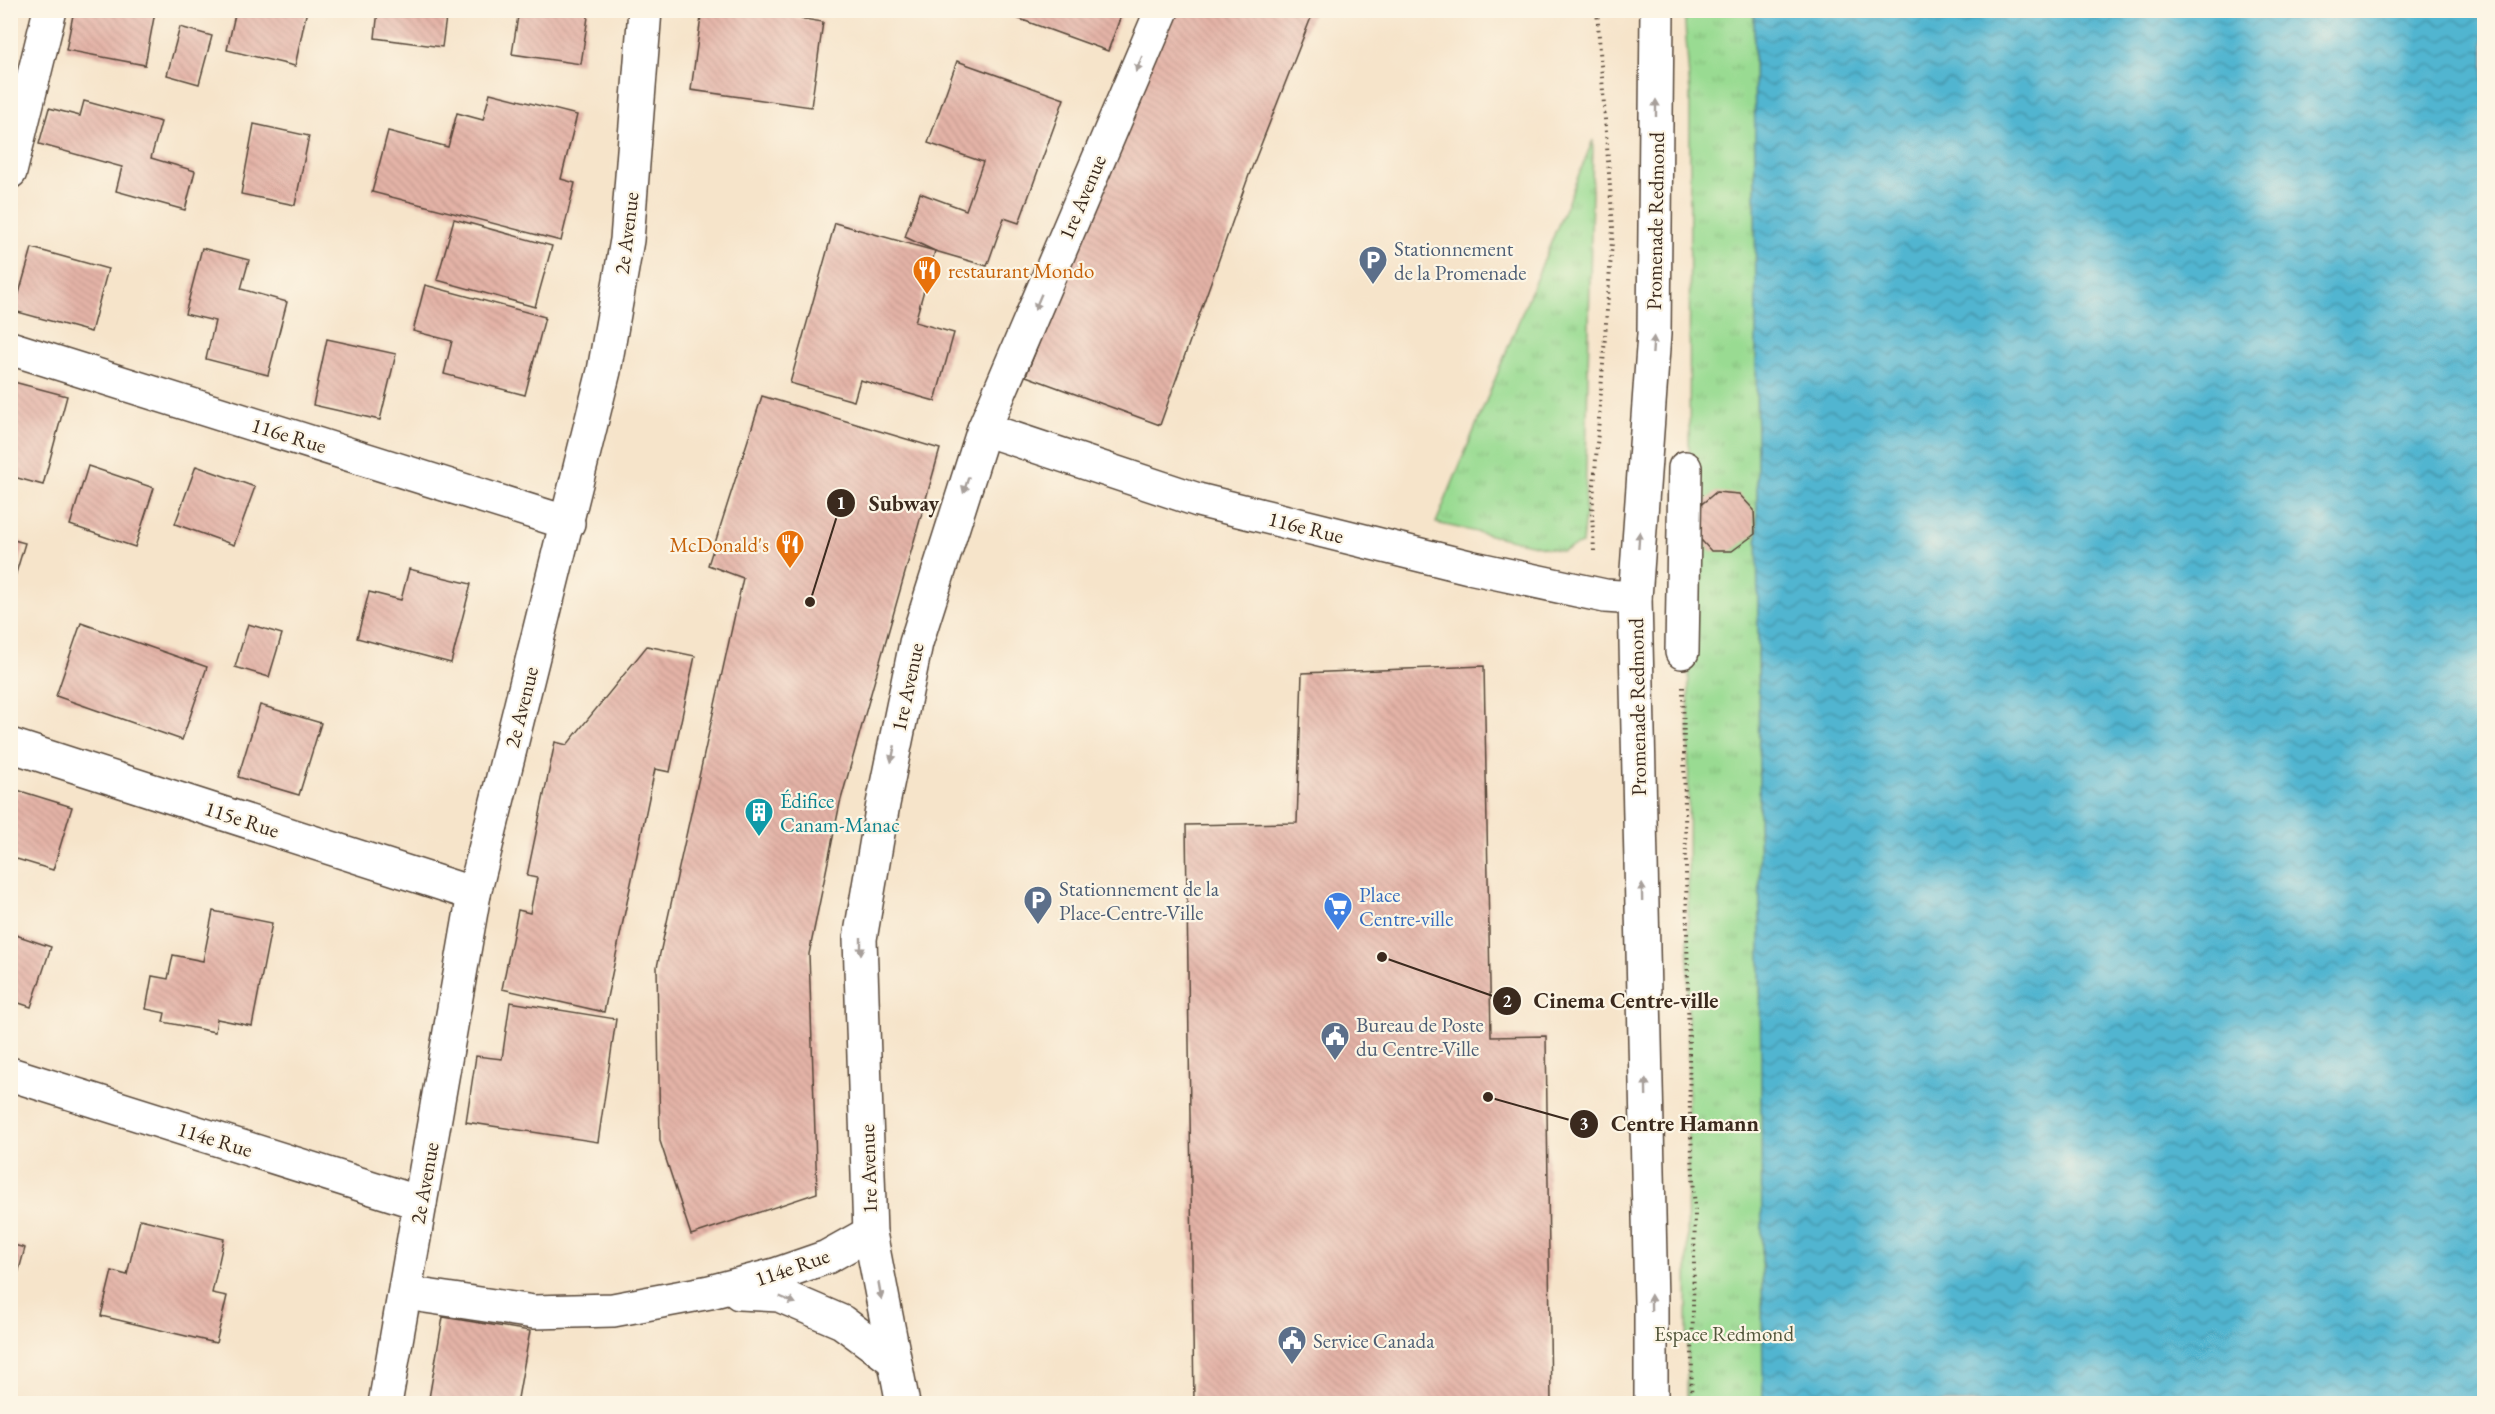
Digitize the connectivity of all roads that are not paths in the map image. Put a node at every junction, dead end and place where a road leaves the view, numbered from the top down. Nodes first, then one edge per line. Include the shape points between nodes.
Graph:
1 (50, 10) edge
2 (645, 10) edge
3 (1162, 10) edge
4 (1657, 10) edge
5 (10, 172) edge
6 (10, 348) edge
7 (984, 429) junction
8 (1685, 468) dead end
9 (568, 523) junction
10 (1635, 598) junction
11 (1682, 652) road end
12 (10, 745) edge
13 (474, 894) junction
14 (10, 1074) edge
15 (420, 1203) junction
16 (870, 1233) junction
17 (710, 1292) junction
18 (405, 1293) junction
19 (892, 1359) junction
20 (385, 1404) edge
21 (903, 1404) edge
22 (1651, 1404) edge

1 - 5 street
2 - 9 street, 2e Avenue via 627,240 604,371
3 -> 7 street, 1re Avenue
10 -> 4 street, Promenade Redmond via 1654,334
6 - 9 street, 116e Rue
7 - 10 street, 116e Rue via 1198,500 1469,567 1605,596
7 -> 16 street, 1re Avenue via 916,643 860,939
8 - 11 street
9 - 13 street, 2e Avenue
22 -> 10 street, Promenade Redmond
12 - 13 street, 115e Rue
13 - 15 street, 2e Avenue
14 - 15 street, 114e Rue
15 - 18 street, 2e Avenue
16 - 17 street, 114e Rue via 827,1257
16 -> 19 street, 1re Avenue
17 - 18 street, 114e Rue via 613,1310 534,1312
17 -> 19 street, 114e Rue via 779,1295 842,1323
18 - 20 street, 2e Avenue
19 - 21 street, 1re Avenue

